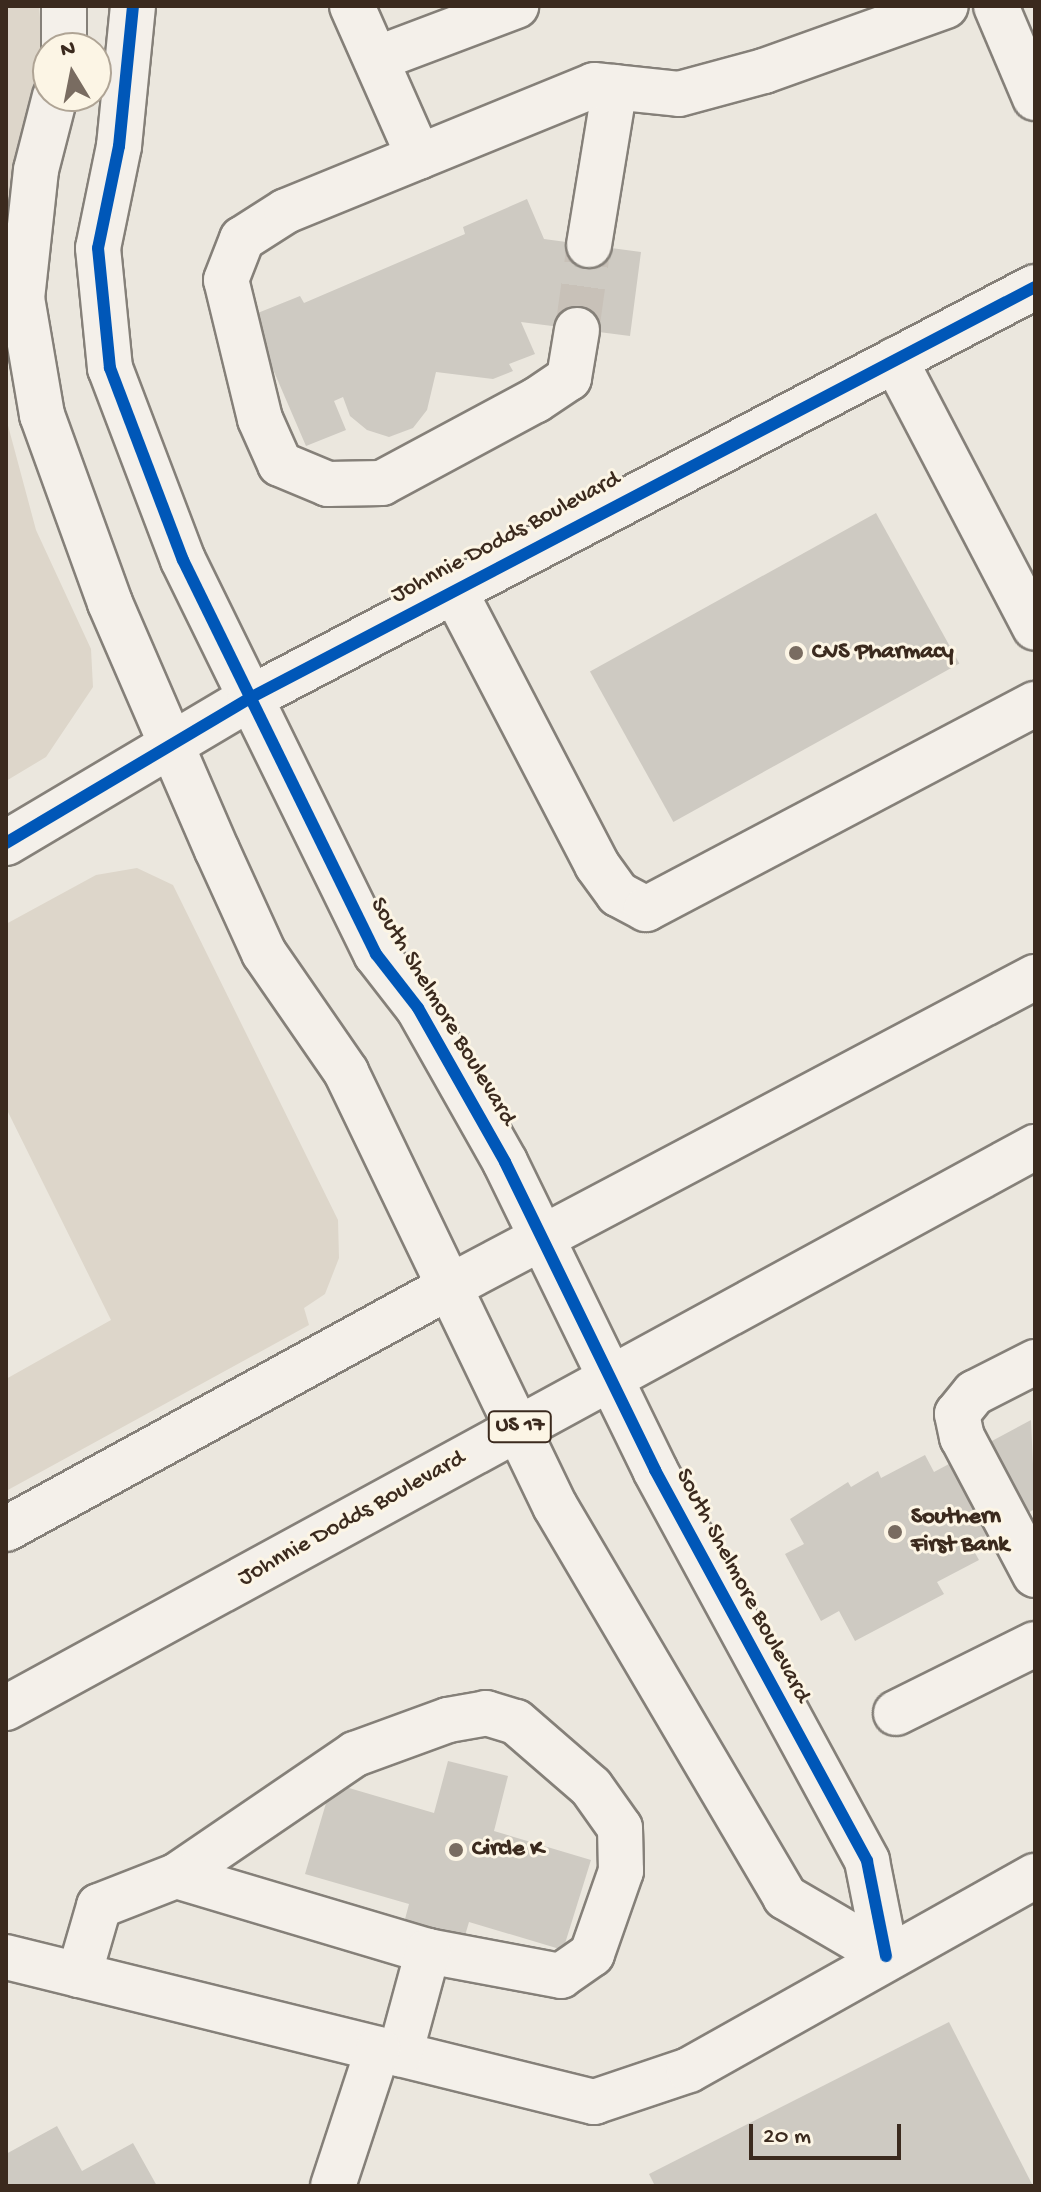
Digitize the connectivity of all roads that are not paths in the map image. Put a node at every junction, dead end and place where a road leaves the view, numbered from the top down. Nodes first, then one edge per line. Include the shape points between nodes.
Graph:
1 (64, 6) edge
2 (133, 6) edge
3 (352, 6) edge
4 (516, 6) edge
5 (946, 6) edge
6 (996, 6) edge
7 (856, 22) edge
8 (64, 32) edge
9 (376, 59) junction
10 (615, 87) junction
11 (1035, 98) edge
12 (51, 112) edge
13 (419, 157) junction
14 (589, 245) tunnel mouth
15 (1035, 287) edge
16 (577, 330) tunnel mouth
17 (895, 360) junction
18 (454, 590) junction
19 (1035, 628) edge
20 (250, 698) junction
21 (1035, 704) edge
22 (171, 742) junction
23 (6, 843) edge
24 (1035, 977) edge
25 (1035, 1147) edge
26 (542, 1239) junction
27 (449, 1287) junction
28 (1035, 1362) edge
29 (610, 1378) junction
30 (518, 1428) junction
31 (6, 1529) edge
32 (1035, 1575) edge
33 (1035, 1644) edge
34 (6, 1708) edge
35 (896, 1713) dead end
36 (176, 1876) junction
37 (1035, 1876) edge
38 (428, 1951) junction
39 (886, 1956) junction
40 (6, 1957) edge
41 (79, 1975) junction
42 (389, 2052) junction
43 (333, 2186) edge

1 - 8 main road
2 - 20 main road, South Shelmore Boulevard via 119,146 98,248 110,368 183,560
3 - 9 main road
4 - 9 main road
5 - 7 main road
6 - 11 main road
7 - 10 main road via 679,94
9 - 13 main road
10 - 13 main road via 594,85
10 - 14 main road
12 - 22 main road via 36,170 22,298 42,415 110,603
13 - 16 main road via 286,211 242,239 226,280 260,419 280,464 328,484 382,483 569,378
15 - 17 main road, Johnnie Dodds Boulevard
17 - 18 main road, Johnnie Dodds Boulevard
17 - 19 main road
18 - 20 main road, Johnnie Dodds Boulevard
18 - 21 main road via 597,865 618,894 646,909
20 - 22 main road, Johnnie Dodds Boulevard
20 - 26 main road, South Shelmore Boulevard via 376,954 418,1008
22 - 23 main road, Johnnie Dodds Boulevard
22 - 27 main road via 264,953 346,1072
24 - 26 main road
25 - 29 main road, Johnnie Dodds Boulevard / US 17
26 - 27 main road
26 - 29 main road, South Shelmore Boulevard
27 - 30 main road
27 - 31 main road
28 - 32 main road via 974,1393 957,1414 962,1437
29 - 30 main road, Johnnie Dodds Boulevard / US 17
29 - 39 main road, South Shelmore Boulevard via 867,1861
30 - 34 main road, Johnnie Dodds Boulevard / US 17
30 - 39 main road via 555,1506 785,1897
33 - 35 main road
36 - 38 main road
36 - 38 main road via 355,1754 448,1720 486,1713 516,1722 591,1787 620,1828 621,1871 592,1954 561,1976
36 - 41 main road via 99,1906
37 - 39 main road
38 - 42 main road
39 - 42 main road via 689,2070 594,2102
40 - 41 main road
41 - 42 main road
42 - 43 main road

